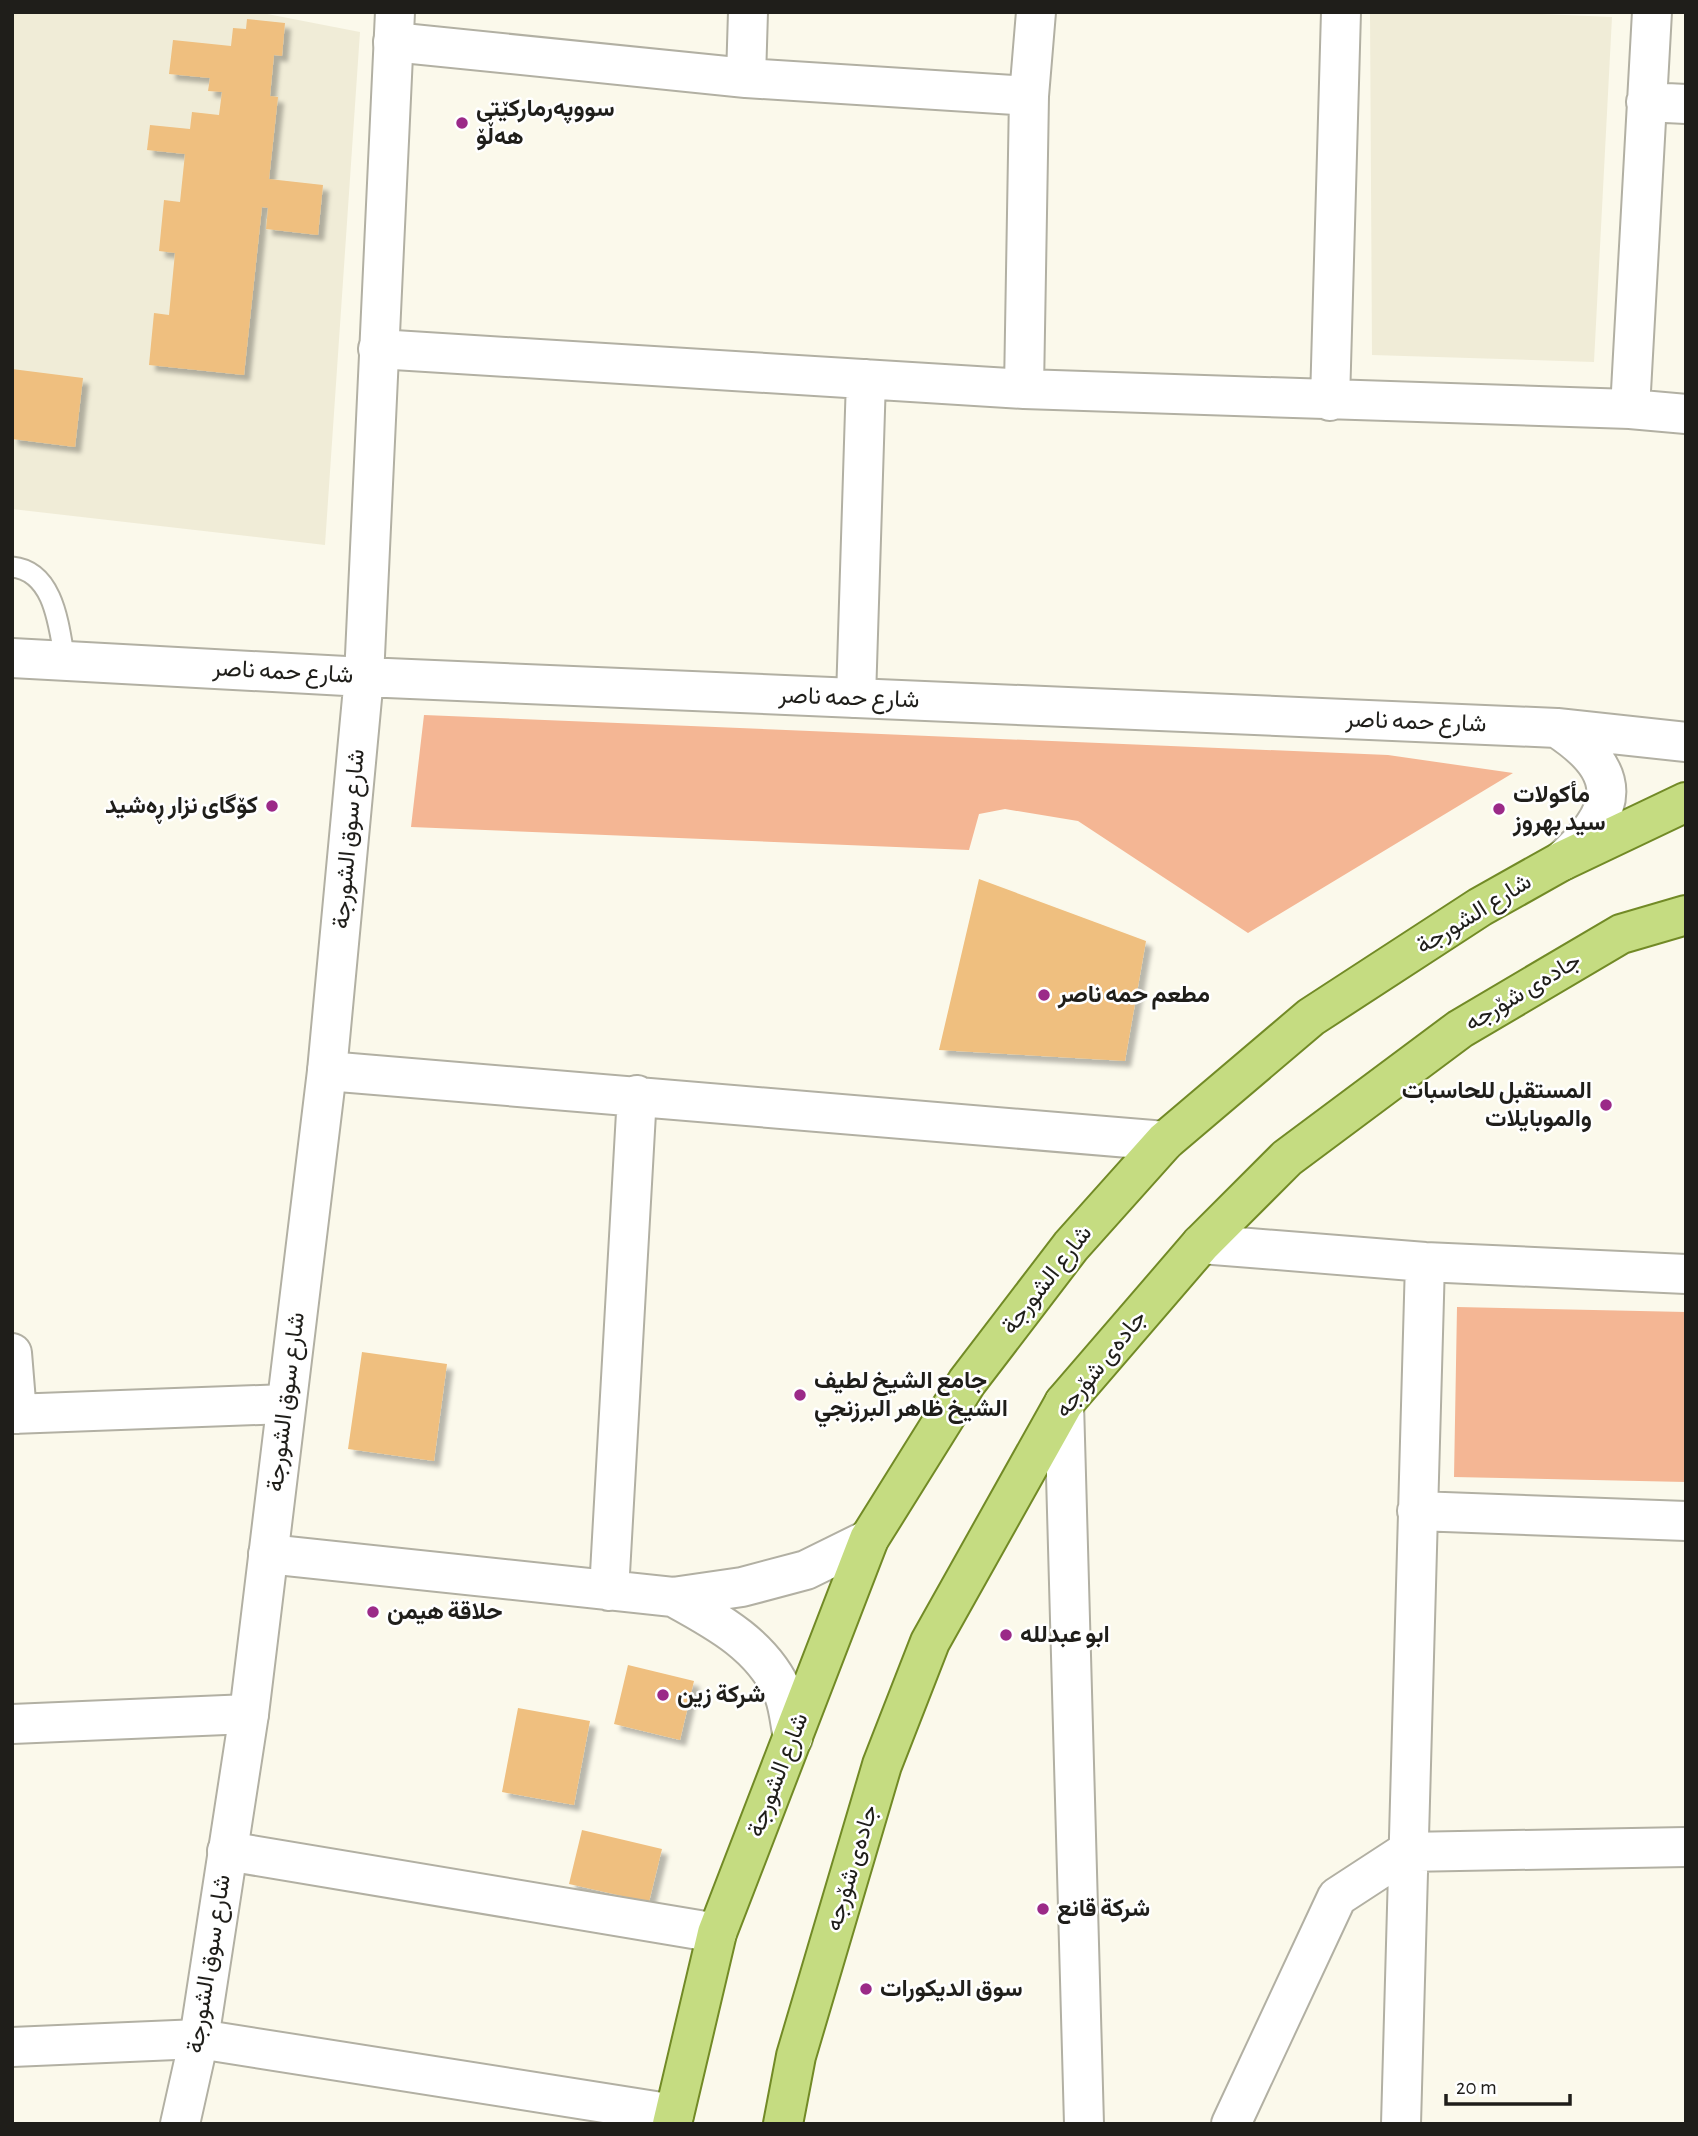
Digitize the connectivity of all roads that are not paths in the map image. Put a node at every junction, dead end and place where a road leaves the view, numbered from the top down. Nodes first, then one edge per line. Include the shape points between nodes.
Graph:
1 (748, 12) edge
2 (1036, 12) edge
3 (1340, 12) edge
4 (1652, 12) edge
5 (391, 20) edge
6 (746, 78) junction
7 (1029, 96) junction
8 (1646, 102) junction
9 (1686, 104) edge
10 (378, 349) junction
11 (866, 379) junction
12 (1024, 389) junction
13 (1329, 401) junction
14 (1630, 410) junction
15 (1686, 414) edge
16 (12, 567) edge
17 (12, 658) edge
18 (65, 661) junction
19 (364, 677) junction
20 (856, 698) junction
21 (1557, 728) junction
22 (1686, 741) edge
23 (1686, 802) edge
24 (1562, 861) junction
25 (1686, 915) edge
26 (327, 1071) junction
27 (637, 1095) junction
28 (1165, 1141) junction
29 (1201, 1244) junction
30 (1425, 1262) junction
31 (1686, 1274) edge
32 (12, 1353) edge
33 (1064, 1403) junction
34 (286, 1404) junction
35 (15, 1414) edge
36 (1417, 1511) junction
37 (1686, 1521) edge
38 (869, 1539) junction
39 (268, 1554) junction
40 (609, 1591) junction
41 (673, 1597) junction
42 (249, 1714) junction
43 (12, 1724) edge
44 (793, 1738) junction
45 (1686, 1847) edge
46 (227, 1851) junction
47 (1406, 1852) junction
48 (717, 1933) junction
49 (198, 2039) junction
50 (12, 2047) edge
51 (673, 2119) edge
52 (180, 2124) edge
53 (783, 2124) edge
54 (1084, 2124) edge
55 (1231, 2124) edge
56 (1401, 2124) edge

1 - 6 street
2 - 7 street
3 - 13 street
4 - 8 street
5 - 6 street
5 - 10 street, شارع سوق الشورجة
6 - 7 street
7 - 12 street
8 - 9 street
8 - 14 street
10 - 11 street
10 - 19 street, شارع سوق الشورجة
11 - 12 street
11 - 20 street
12 - 13 street
13 - 14 street
14 - 15 street
16 - 18 lane via 22,568 43,585 56,610
17 - 18 street, شارع حمه ناصر
18 - 19 street, شارع حمه ناصر
19 - 20 street, شارع حمه ناصر
19 - 26 street, شارع سوق الشورجة
20 - 21 street, شارع حمه ناصر
21 - 22 street, شارع حمه ناصر
21 - 24 street via 1597,760 1606,790 1603,811 1592,830
23 - 24 main road, شارع الشورجة
24 - 28 main road, شارع الشورجة via 1480,907 1311,1017
25 - 29 main road, جادەی شۆرجە via 1621,934 1460,1030 1287,1158
26 - 27 street
26 - 34 street, شارع سوق الشورجة
27 - 28 street
27 - 40 street
28 - 38 main road, شارع الشورجة via 1071,1245 967,1382
29 - 30 street
29 - 33 main road, جادەی شۆرجە
30 - 31 street
30 - 36 street
32 - 35 street
33 - 53 main road, جادەی شۆرجە via 925,1654 882,1765 796,2056
33 - 54 street
34 - 35 street
34 - 39 street, شارع سوق الشورجة
36 - 37 street
36 - 47 street
38 - 41 street via 806,1570 742,1587
38 - 44 main road, شارع الشورجة
39 - 40 street
39 - 42 street, شارع سوق الشورجة
40 - 41 street
41 - 44 street via 728,1628 767,1665 785,1696
42 - 43 street
42 - 46 street, شارع سوق الشورجة
44 - 48 main road, شارع الشورجة
45 - 47 street
46 - 48 street
46 - 49 street, شارع سوق الشورجة
47 - 55 street via 1337,1897
47 - 56 street
48 - 51 main road, شارع الشورجة
49 - 50 street
49 - 51 street
49 - 52 street, شارع سوق الشورجة

